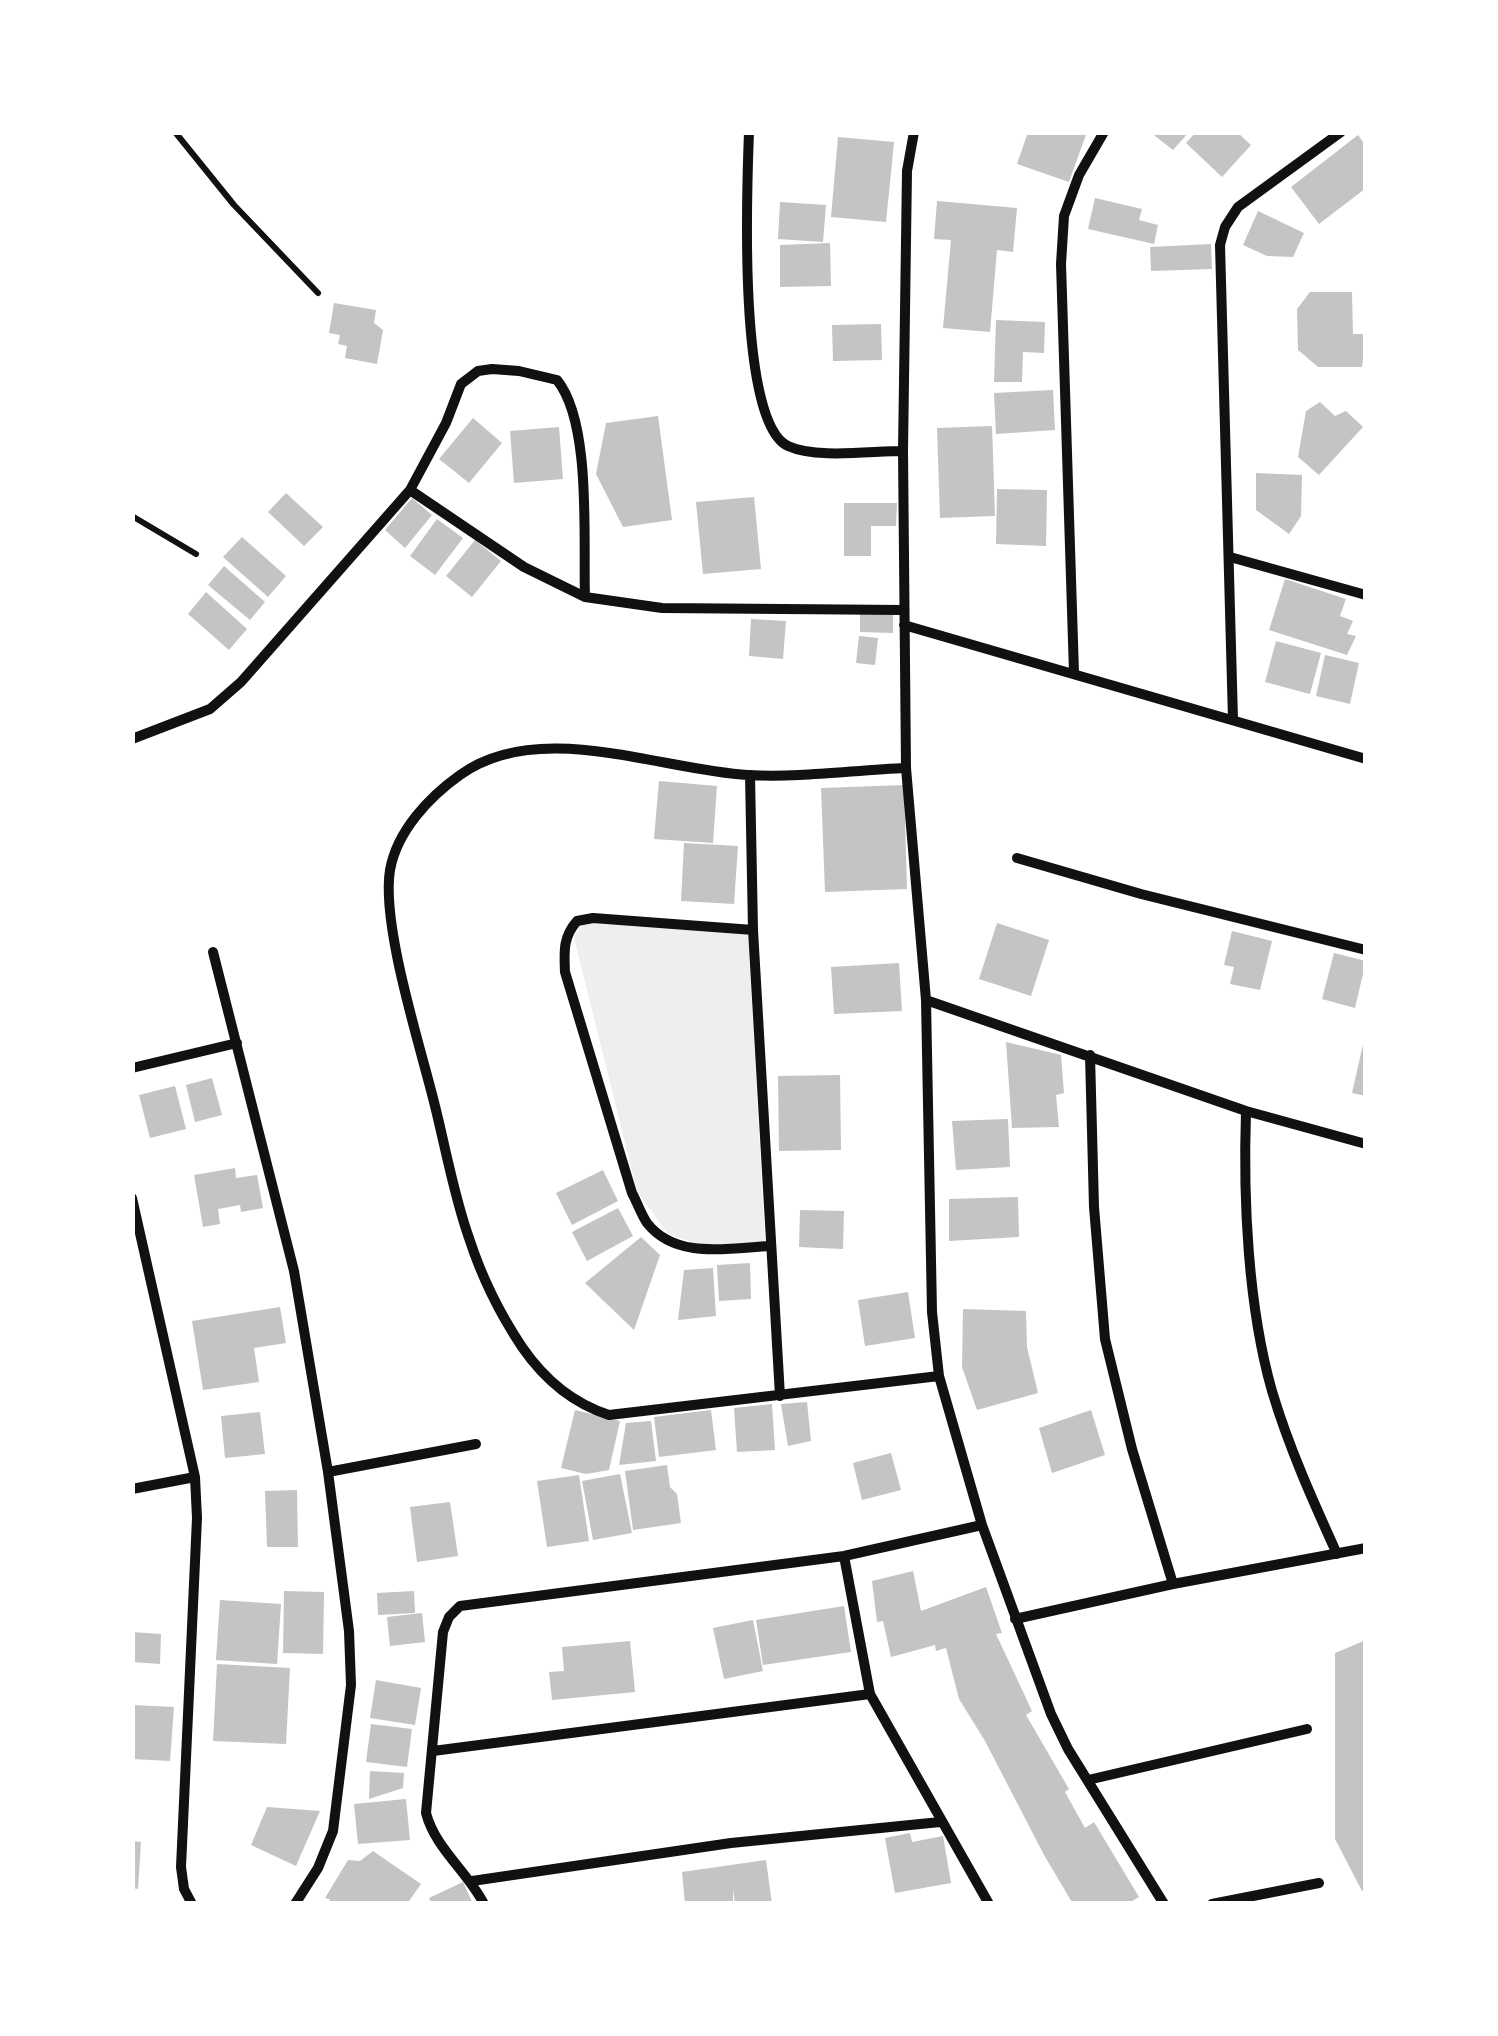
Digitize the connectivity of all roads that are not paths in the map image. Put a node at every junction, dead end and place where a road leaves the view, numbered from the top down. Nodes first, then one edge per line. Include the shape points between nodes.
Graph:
1 (175, 132) edge
2 (749, 132) edge
3 (914, 132) edge
4 (1104, 132) edge
5 (1342, 132) edge
6 (318, 293) dead end
7 (902, 451) junction
8 (410, 490) junction
9 (132, 516) edge
10 (196, 554) dead end
11 (1230, 557) junction
12 (1366, 595) edge
13 (585, 597) junction
14 (904, 610) junction
15 (904, 625) junction
16 (1074, 673) junction
17 (1233, 720) junction
18 (132, 740) edge
19 (1366, 758) edge
20 (906, 768) junction
21 (750, 775) junction
22 (1017, 858) dead end
23 (753, 930) junction
24 (1366, 950) edge
25 (213, 952) dead end
26 (926, 1000) junction
27 (237, 1043) junction
28 (1090, 1055) junction
29 (132, 1068) edge
30 (1246, 1112) junction
31 (1366, 1144) edge
32 (132, 1198) edge
33 (770, 1246) junction
34 (938, 1376) junction
35 (780, 1396) junction
36 (476, 1444) dead end
37 (328, 1472) junction
38 (196, 1477) junction
39 (132, 1489) edge
40 (982, 1525) junction
41 (1366, 1548) edge
42 (1337, 1554) junction
43 (844, 1556) junction
44 (1173, 1584) junction
45 (1015, 1619) junction
46 (870, 1694) junction
47 (1308, 1729) dead end
48 (433, 1751) junction
49 (1088, 1780) junction
50 (940, 1822) junction
51 (472, 1881) junction
52 (1319, 1883) dead end
53 (192, 1904) edge
54 (295, 1904) edge
55 (484, 1904) edge
56 (989, 1904) edge
57 (1164, 1904) edge
58 (1212, 1904) edge

1 - 6 lane via 234,206
2 - 7 street via 749,325 770,430 786,446 806,450
3 - 7 street via 907,171
4 - 16 street via 1064,216 1061,264
5 - 11 street via 1238,207 1225,226 1220,245
7 - 14 street
8 - 13 street via 524,567
8 - 13 street via 470,376 492,369 557,380 576,419
8 - 18 street via 220,700
9 - 10 lane
11 - 12 street
11 - 17 street
13 - 14 street via 662,608
14 - 15 street
15 - 16 street
15 - 20 street
16 - 17 street
17 - 19 street
20 - 21 street
20 - 26 street
21 - 23 street
21 - 35 street via 594,752 514,750 460,775 405,830 388,889 468,1236 522,1348 569,1399 608,1415
22 - 24 street
23 - 33 street
23 - 33 street via 594,918 577,921 564,948 627,1174 648,1223 672,1244
25 - 27 street
26 - 28 street
26 - 34 street
27 - 29 street
27 - 37 street via 294,1271
28 - 30 street
28 - 44 street via 1105,1339
30 - 31 street
30 - 42 street via 1259,1331 1295,1459
32 - 38 street
33 - 35 street
34 - 35 street
34 - 40 street
36 - 37 street
37 - 54 street via 348,1631 347,1738 333,1831
38 - 39 street
38 - 53 street via 181,1867
40 - 43 street
40 - 45 street
41 - 42 street
42 - 44 street
43 - 46 street
43 - 48 street via 460,1606 443,1632
44 - 45 street
45 - 49 street via 1051,1714
46 - 48 street
46 - 50 street
47 - 49 street
48 - 51 street via 426,1813 432,1834
49 - 57 street
50 - 51 street via 731,1843
50 - 56 street
51 - 55 street
52 - 58 street

